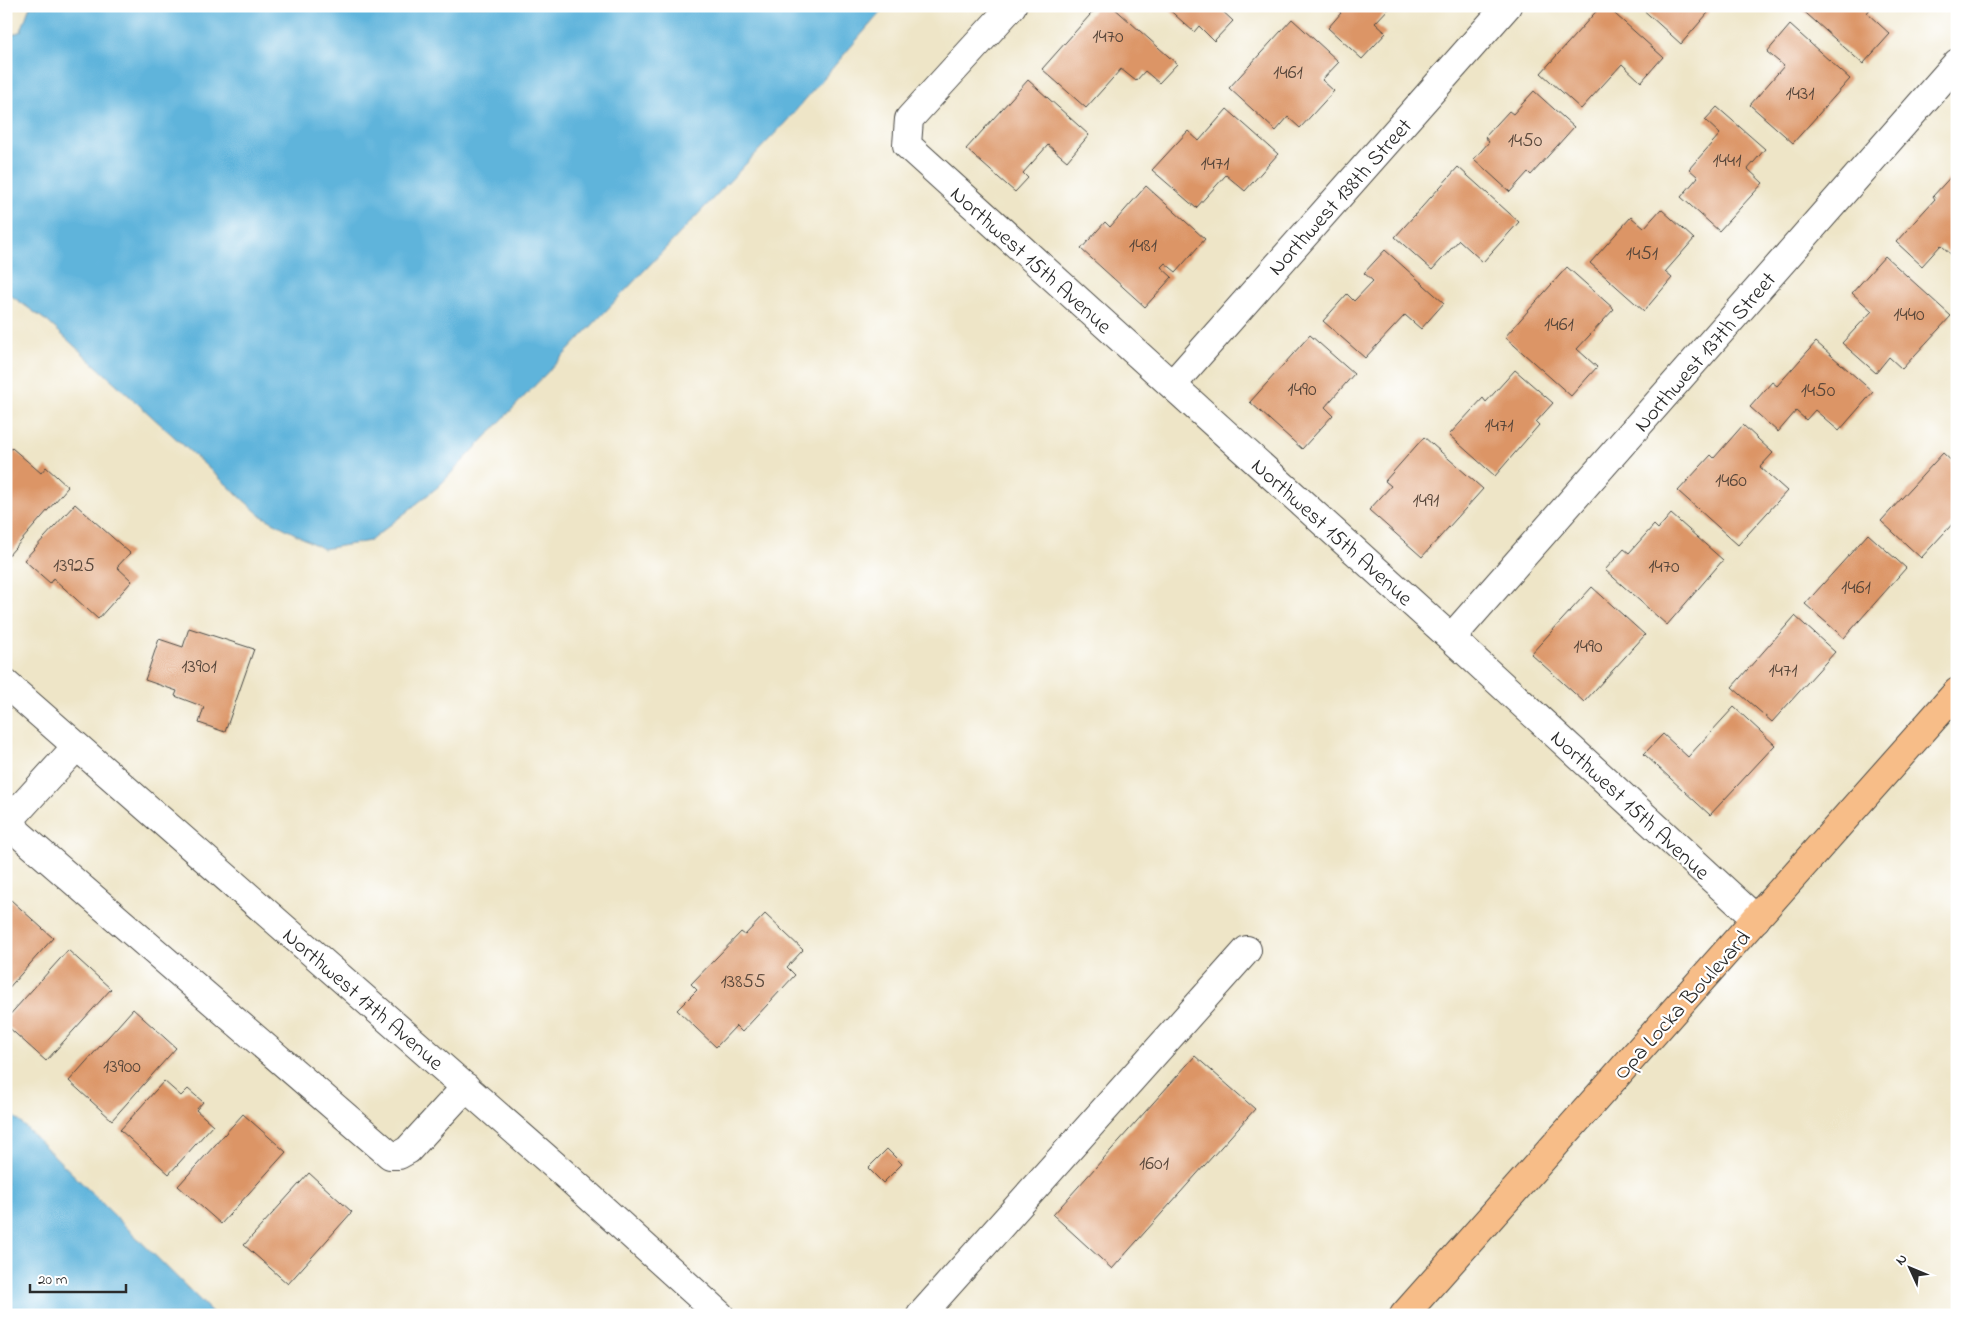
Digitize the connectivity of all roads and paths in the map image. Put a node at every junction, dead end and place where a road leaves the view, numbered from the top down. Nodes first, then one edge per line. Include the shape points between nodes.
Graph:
1 (1012, 6) edge
2 (1507, 6) edge
3 (1957, 63) edge
4 (1172, 385) junction
5 (1451, 638) junction
6 (6, 684) edge
7 (1957, 692) edge
8 (76, 747) junction
9 (1756, 919) junction
10 (1247, 950) dead end
11 (466, 1087) junction
12 (720, 1315) edge
13 (921, 1315) edge
14 (1404, 1315) edge

1 - 4 street, Northwest 15th Avenue via 909,119 907,145
2 - 4 street, Northwest 138th Street
3 - 5 street, Northwest 137th Street
4 - 5 street, Northwest 15th Avenue
5 - 9 street, Northwest 15th Avenue
6 - 8 street, Northwest 17th Avenue
7 - 9 main road, Opa Locka Boulevard
8 - 11 street, Northwest 17th Avenue
8 - 11 street via 14,815 13,823 18,832 390,1155 408,1150
9 - 14 main road, Opa Locka Boulevard
10 - 13 street
11 - 12 street, Northwest 17th Avenue

